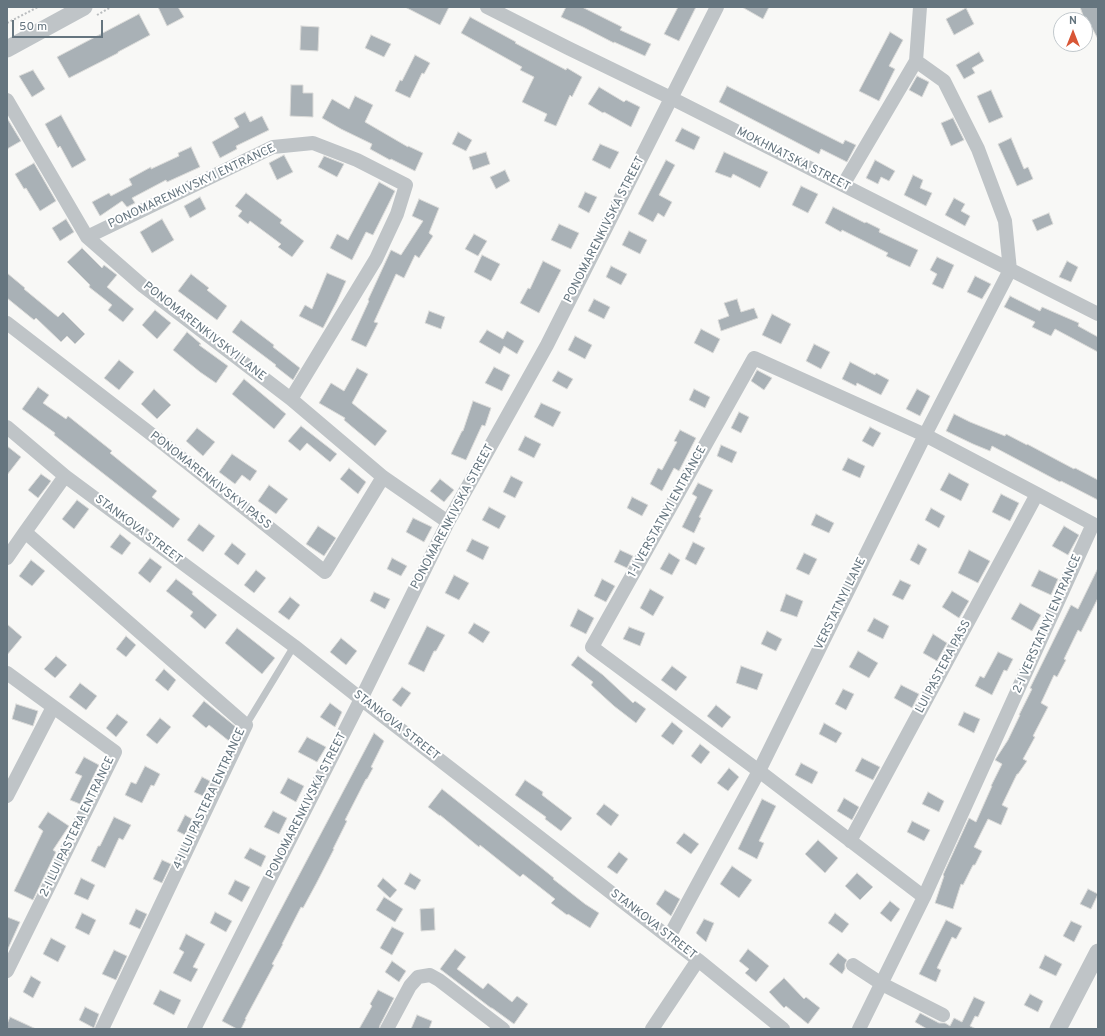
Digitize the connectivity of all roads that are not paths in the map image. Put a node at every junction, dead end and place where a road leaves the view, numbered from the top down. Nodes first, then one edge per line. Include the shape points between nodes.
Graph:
1 (84, 7) edge
2 (487, 7) edge
3 (717, 7) edge
4 (920, 7) edge
5 (7, 49) edge
6 (916, 61) junction
7 (671, 98) junction
8 (7, 100) edge
9 (843, 185) junction
10 (87, 237) junction
11 (1010, 270) junction
12 (1098, 314) edge
13 (7, 323) edge
14 (291, 399) junction
15 (7, 427) edge
16 (925, 435) junction
17 (65, 476) junction
18 (383, 477) junction
19 (1037, 494) junction
20 (448, 522) junction
21 (25, 532) junction
22 (8, 554) edge
23 (294, 646) junction
24 (7, 673) edge
25 (361, 699) junction
26 (53, 707) junction
27 (246, 725) junction
28 (759, 771) junction
29 (7, 796) edge
30 (850, 841) junction
31 (924, 897) junction
32 (669, 937) junction
33 (1098, 952) edge
34 (698, 960) junction
35 (853, 965) dead end
36 (7, 971) edge
37 (882, 984) junction
38 (943, 1015) dead end
39 (102, 1029) edge
40 (194, 1029) edge
41 (387, 1029) edge
42 (503, 1029) edge
43 (652, 1029) edge
44 (783, 1029) edge
45 (859, 1029) edge
46 (1058, 1029) edge

1 - 5 street
2 - 7 street, MOKHNATSKA STREET
3 - 7 street, PONOMARENKIVSKA STREET
4 - 6 street
6 - 9 street
6 - 11 street via 944,81 978,149 1005,221
7 - 9 street, MOKHNATSKA STREET
7 - 20 street, PONOMARENKIVSKA STREET via 547,345
8 - 10 street, PONOMARENKIVSKYI LANE
9 - 11 street, MOKHNATSKA STREET
10 - 14 street, PONOMARENKIVSKYI LANE via 143,286
10 - 14 street, PONOMARENKIVSKYI ENTRANCE via 273,147 313,143 357,160 406,185 397,214 376,259
11 - 12 street, MOKHNATSKA STREET
11 - 16 street, VERSTATNYI LANE
13 - 18 street, PONOMARENKIVSKYI PASS via 324,572
14 - 18 street, PONOMARENKIVSKYI LANE
15 - 17 street, STANKOVA STREET
16 - 19 street, 2-I VERSTATNYI ENTRANCE
16 - 28 street, VERSTATNYI LANE
16 - 28 street, 1-I VERSTATNYI ENTRANCE via 754,358 592,647
17 - 21 street
17 - 23 street, STANKOVA STREET
18 - 20 street, PONOMARENKIVSKYI LANE
19 - 30 street, LUI PASTERA PASS
19 - 31 street, 2-I VERSTATNYI ENTRANCE via 1093,524
20 - 25 street, PONOMARENKIVSKA STREET
21 - 22 street
21 - 27 street, 4-I LUI PASTERA ENTRANCE
23 - 25 street, STANKOVA STREET
23 - 27 lane
24 - 26 street, 2-I LUI PASTERA ENTRANCE
25 - 32 street, STANKOVA STREET
25 - 40 street, PONOMARENKIVSKA STREET
26 - 29 street
26 - 36 street, 2-I LUI PASTERA ENTRANCE via 115,752
27 - 39 street, 4-I LUI PASTERA ENTRANCE
28 - 30 street
28 - 32 street, VERSTATNYI LANE
30 - 31 street
31 - 37 street, 2-I VERSTATNYI ENTRANCE
32 - 34 street, STANKOVA STREET
33 - 46 street
34 - 43 street
34 - 44 street, STANKOVA STREET
35 - 37 street
37 - 38 street
37 - 45 street, 2-I VERSTATNYI ENTRANCE
41 - 42 street via 410,986 418,977 430,975

